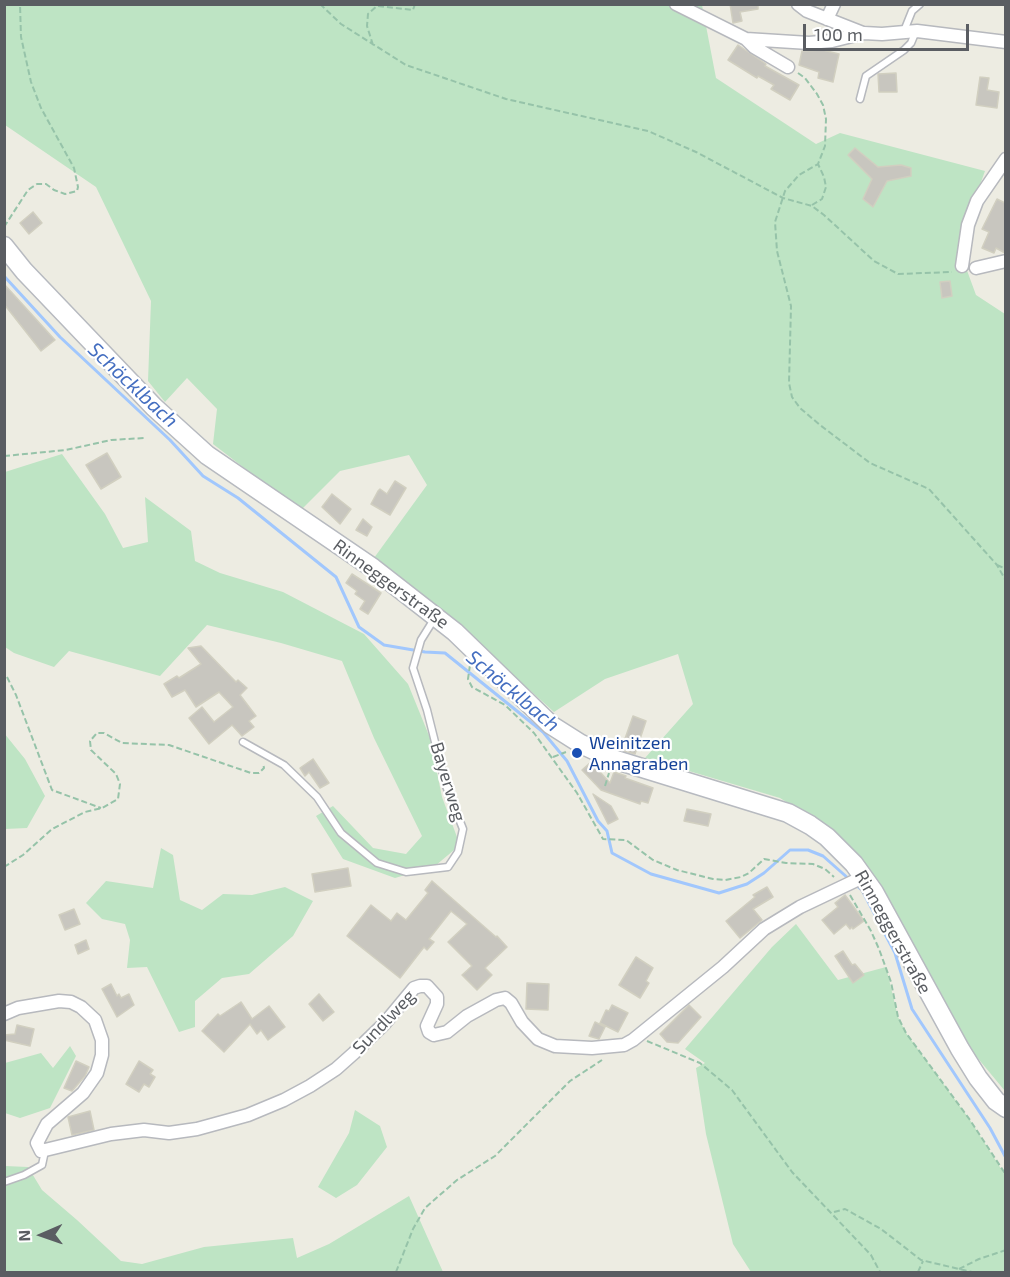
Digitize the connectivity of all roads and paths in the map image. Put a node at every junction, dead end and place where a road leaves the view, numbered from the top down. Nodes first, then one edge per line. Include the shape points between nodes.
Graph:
1 (20, 4) edge
2 (320, 4) edge
3 (415, 4) edge
4 (676, 4) edge
5 (798, 4) edge
6 (834, 4) edge
7 (920, 4) edge
8 (827, 19) junction
9 (916, 31) junction
10 (903, 32) junction
11 (864, 33) junction
12 (746, 39) junction
13 (1005, 42) edge
14 (373, 45) junction
15 (788, 67) joint
16 (860, 99) dead end
17 (1005, 159) edge
18 (818, 164) junction
19 (783, 198) junction
20 (812, 206) junction
21 (4, 227) edge
22 (4, 246) edge
23 (1005, 261) edge
24 (976, 268) dead end
25 (960, 269) joint
26 (144, 438) dead end
27 (4, 456) edge
28 (997, 565) junction
29 (1005, 569) edge
30 (1005, 581) edge
31 (431, 624) dead end
32 (470, 667) dead end
33 (7, 677) dead end
34 (246, 743) joint
35 (567, 751) dead end
36 (554, 757) junction
37 (102, 808) junction
38 (4, 867) edge
39 (863, 876) junction
40 (844, 887) junction
41 (4, 1014) edge
42 (636, 1037) junction
43 (624, 1045) junction
44 (1005, 1108) edge
45 (45, 1151) junction
46 (1005, 1175) edge
47 (4, 1182) edge
48 (832, 1212) junction
49 (1005, 1250) edge
50 (923, 1261) junction
51 (959, 1269) junction
52 (396, 1272) edge
53 (880, 1272) edge
54 (918, 1272) edge
55 (972, 1272) edge

1 - 21 path via 21,37 32,82 41,108 74,168 78,187 77,191 65,194 46,184 37,184 28,190
2 - 14 path
3 - 14 path via 413,10 377,6 368,14
4 - 12 street
5 - 8 street
6 - 8 street
7 - 10 lane via 912,10
8 - 11 street
9 - 10 street
9 - 13 street
9 - 16 lane via 904,50 866,76
10 - 11 street
11 - 12 street via 808,46
12 - 15 street
14 - 19 path via 406,65 506,99 648,131
15 - 18 path via 805,78 824,105 825,146
17 - 25 street via 977,201
18 - 19 path via 798,175
18 - 20 path via 826,187 822,199
19 - 20 path
19 - 28 path via 775,222 777,251 790,306 792,397 820,425 870,463 929,489
20 - 25 path via 874,261 898,273
22 - 39 main road, Rinneggerstraße via 154,407 199,447 373,568 448,627 551,725 613,759 788,813 827,837
23 - 24 street
26 - 27 path
28 - 29 path
28 - 30 path
31 - 34 lane, Bayerweg via 418,647 413,668 446,786 463,829 458,852 448,867 406,872 377,863 341,833 317,797 284,765
32 - 36 path via 472,687 505,705
33 - 37 path via 52,790
34 - 37 path via 262,759 264,768 259,773 169,745 122,743 97,733 90,741 91,750 110,766 120,784 118,800
35 - 36 path
36 - 40 path via 606,840 624,839 653,860 713,879 741,877 761,861 769,860 818,866
37 - 38 path via 52,828
39 - 40 street, Sundlweg
39 - 44 main road, Rinneggerstraße via 960,1049 978,1078
40 - 42 street, Sundlweg via 764,929
40 - 46 path via 875,940 906,1033
41 - 45 street via 29,1006 71,1002 94,1020 102,1040 97,1073 83,1093 47,1124 38,1137 38,1148
42 - 43 street, Sundlweg
42 - 48 path via 700,1063 732,1090 792,1172
43 - 45 street, Sundlweg via 555,1046 538,1039 505,998 467,1016 447,1032 434,1035 427,1026 437,997 427,986 420,986 336,1069 284,1100 197,1129 111,1134
43 - 52 path via 570,1081 495,1156 457,1180 425,1208
45 - 47 lane via 42,1165
48 - 50 path via 845,1209 881,1229
48 - 53 path
49 - 51 path
50 - 51 path
50 - 54 path
51 - 55 path

